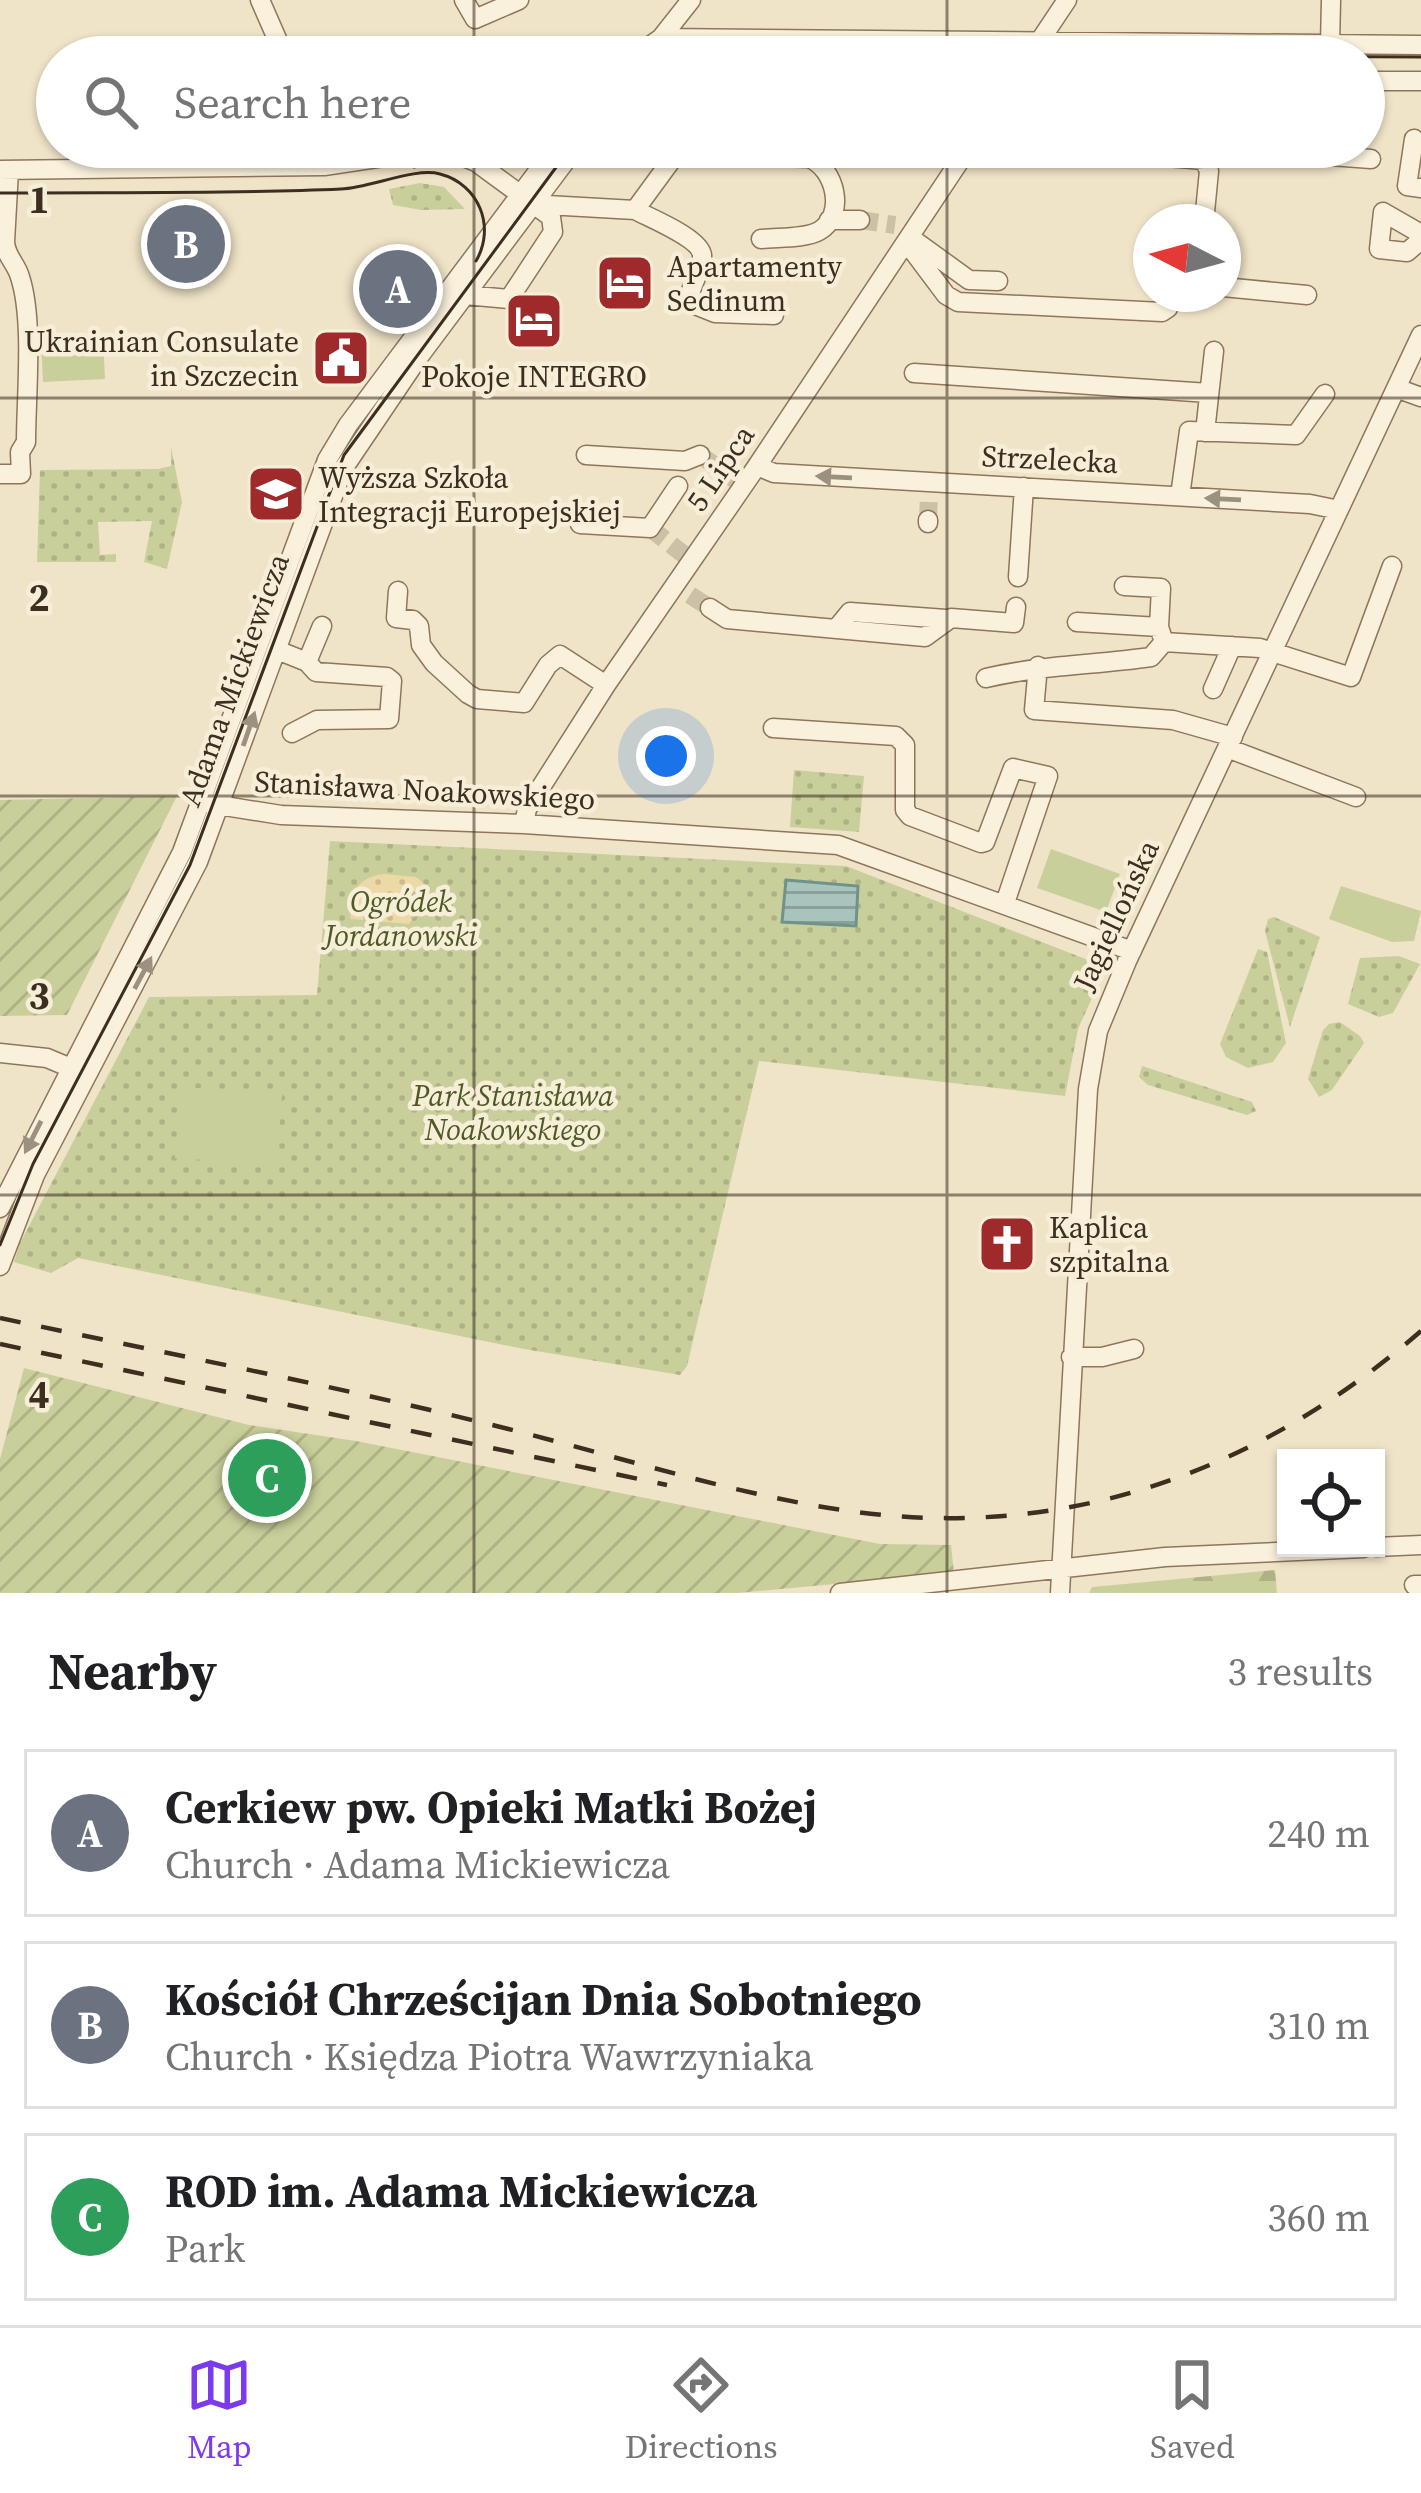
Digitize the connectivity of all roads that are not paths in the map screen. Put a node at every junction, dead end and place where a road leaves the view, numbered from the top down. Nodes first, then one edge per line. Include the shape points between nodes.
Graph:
1 (260, 0) edge
2 (464, 0) edge
3 (519, 0) edge
4 (691, 0) edge
5 (1331, 0) edge
6 (1062, 7) edge
7 (276, 36) edge
8 (664, 36) edge
9 (1043, 36) edge
10 (1072, 36) edge
11 (1330, 36) edge
12 (1385, 45) edge
13 (1421, 45) edge
14 (1385, 81) edge
15 (1421, 81) edge
16 (1414, 139) dead end
17 (36, 168) edge
18 (483, 168) edge
19 (491, 168) edge
20 (546, 168) edge
21 (558, 168) edge
22 (666, 168) edge
23 (824, 168) edge
24 (955, 168) edge
25 (1208, 168) edge
26 (2, 169) edge
27 (495, 177) junction
28 (1421, 188) edge
29 (530, 200) junction
30 (1206, 204) edge
31 (635, 210) junction
32 (829, 220) junction
33 (860, 220) tunnel mouth
34 (907, 234) junction
35 (760, 239) dead end
36 (998, 281) dead end
37 (1241, 289) edge
38 (465, 295) junction
39 (1307, 295) dead end
40 (1133, 311) edge
41 (774, 315) dead end
42 (1421, 335) edge
43 (1214, 351) dead end
44 (914, 373) dead end
45 (1396, 388) junction
46 (1209, 393) junction
47 (1325, 394) dead end
48 (1421, 397) edge
49 (1205, 432) junction
50 (586, 455) dead end
51 (700, 455) tunnel mouth
52 (758, 466) junction
53 (0, 474) edge
54 (678, 486) dead end
55 (1024, 488) junction
56 (1180, 496) junction
57 (1339, 510) junction
58 (580, 524) dead end
59 (1392, 566) dead end
60 (1018, 577) dead end
61 (1124, 586) dead end
62 (398, 591) dead end
63 (1016, 607) dead end
64 (710, 608) tunnel mouth
65 (1077, 622) dead end
66 (322, 626) dead end
67 (1161, 634) junction
68 (1232, 646) junction
69 (278, 650) junction
70 (1273, 651) junction
71 (307, 662) junction
72 (1039, 666) junction
73 (986, 678) dead end
74 (606, 685) junction
75 (1213, 689) dead end
76 (773, 728) dead end
77 (292, 734) dead end
78 (1230, 742) junction
79 (1356, 797) dead end
80 (211, 804) junction
81 (524, 824) junction
82 (1005, 903) junction
83 (1132, 951) junction
84 (0, 1052) edge
85 (79, 1072) junction
86 (0, 1208) edge
87 (3, 1256) edge
88 (1134, 1349) dead end
89 (1071, 1358) junction
90 (1421, 1545) edge
91 (1385, 1547) edge
92 (1277, 1552) edge
93 (1061, 1571) junction
94 (840, 1593) edge
95 (1060, 1593) edge

1 - 7 street
2 - 3 street via 475,19
4 - 8 street
5 - 11 street
6 - 9 street
6 - 10 street via 1062,31
12 - 13 street
14 - 15 street
16 - 28 street via 1407,186
17 - 26 street
18 - 27 street
19 - 27 street
20 - 29 street, Adama Mickiewicza
21 - 29 street, Adama Mickiewicza
22 - 31 street
23 - 32 street via 833,183
24 - 34 street, 5 Lipca
25 - 30 street
26 - 53 street via 6,254 21,280 27,338 21,474
27 - 29 street
29 - 31 street
29 - 38 street, Adama Mickiewicza
29 - 38 street via 551,217 553,232 509,299
29 - 80 street, Adama Mickiewicza via 327,460
31 - 41 street via 701,250 690,294 695,305
32 - 33 street
32 - 35 street via 817,233
34 - 36 street via 970,280
34 - 40 street via 958,302
34 - 52 street, 5 Lipca
37 - 39 street
38 - 69 street, Adama Mickiewicza via 349,458
42 - 45 street, Jagiellońska
43 - 46 street
44 - 46 street
45 - 48 street
45 - 57 street, Jagiellońska
46 - 49 street
47 - 49 street via 1296,435
49 - 56 street via 1189,431
50 - 51 street
55 -> 52 street, Strzelecka via 929,489
52 - 74 street, 5 Lipca via 682,590
54 - 58 street via 650,528
55 - 56 street, Strzelecka
55 - 60 street
57 -> 56 street, Strzelecka
57 - 70 street, Jagiellońska
59 - 70 street via 1351,677
61 - 67 street via 1160,588
62 - 74 street via 396,618 419,626 434,663 477,699 524,703 560,655
63 - 64 street via 1014,623 946,619 929,636 727,619
65 - 67 street
66 - 71 street
67 - 68 street
67 - 72 street via 1162,649 1151,657
68 - 70 street
68 - 75 street
69 - 71 street
80 -> 69 street, Adama Mickiewicza
70 - 78 street, Jagiellońska
71 - 77 street via 316,672 391,678 390,717 317,720
72 - 73 street
72 - 78 street via 1034,710 1172,720
74 - 81 street, 5 Lipca
76 - 82 street via 896,736 905,745 905,810 981,843 1013,768 1048,776
78 - 79 street
78 - 83 street, Jagiellońska
80 - 81 street, Stanisława Noakowskiego via 281,815
80 - 85 street, Adama Mickiewicza
81 - 82 street, Stanisława Noakowskiego via 843,846
82 - 83 street, Stanisława Noakowskiego
83 - 89 street, Jagiellońska via 1089,1066
84 - 85 street
85 -> 86 street, Adama Mickiewicza
85 - 87 street, Adama Mickiewicza
88 - 89 street
89 - 93 street, Jagiellońska
90 - 91 street
92 - 93 street
93 - 94 street
93 - 95 street, Jagiellońska

